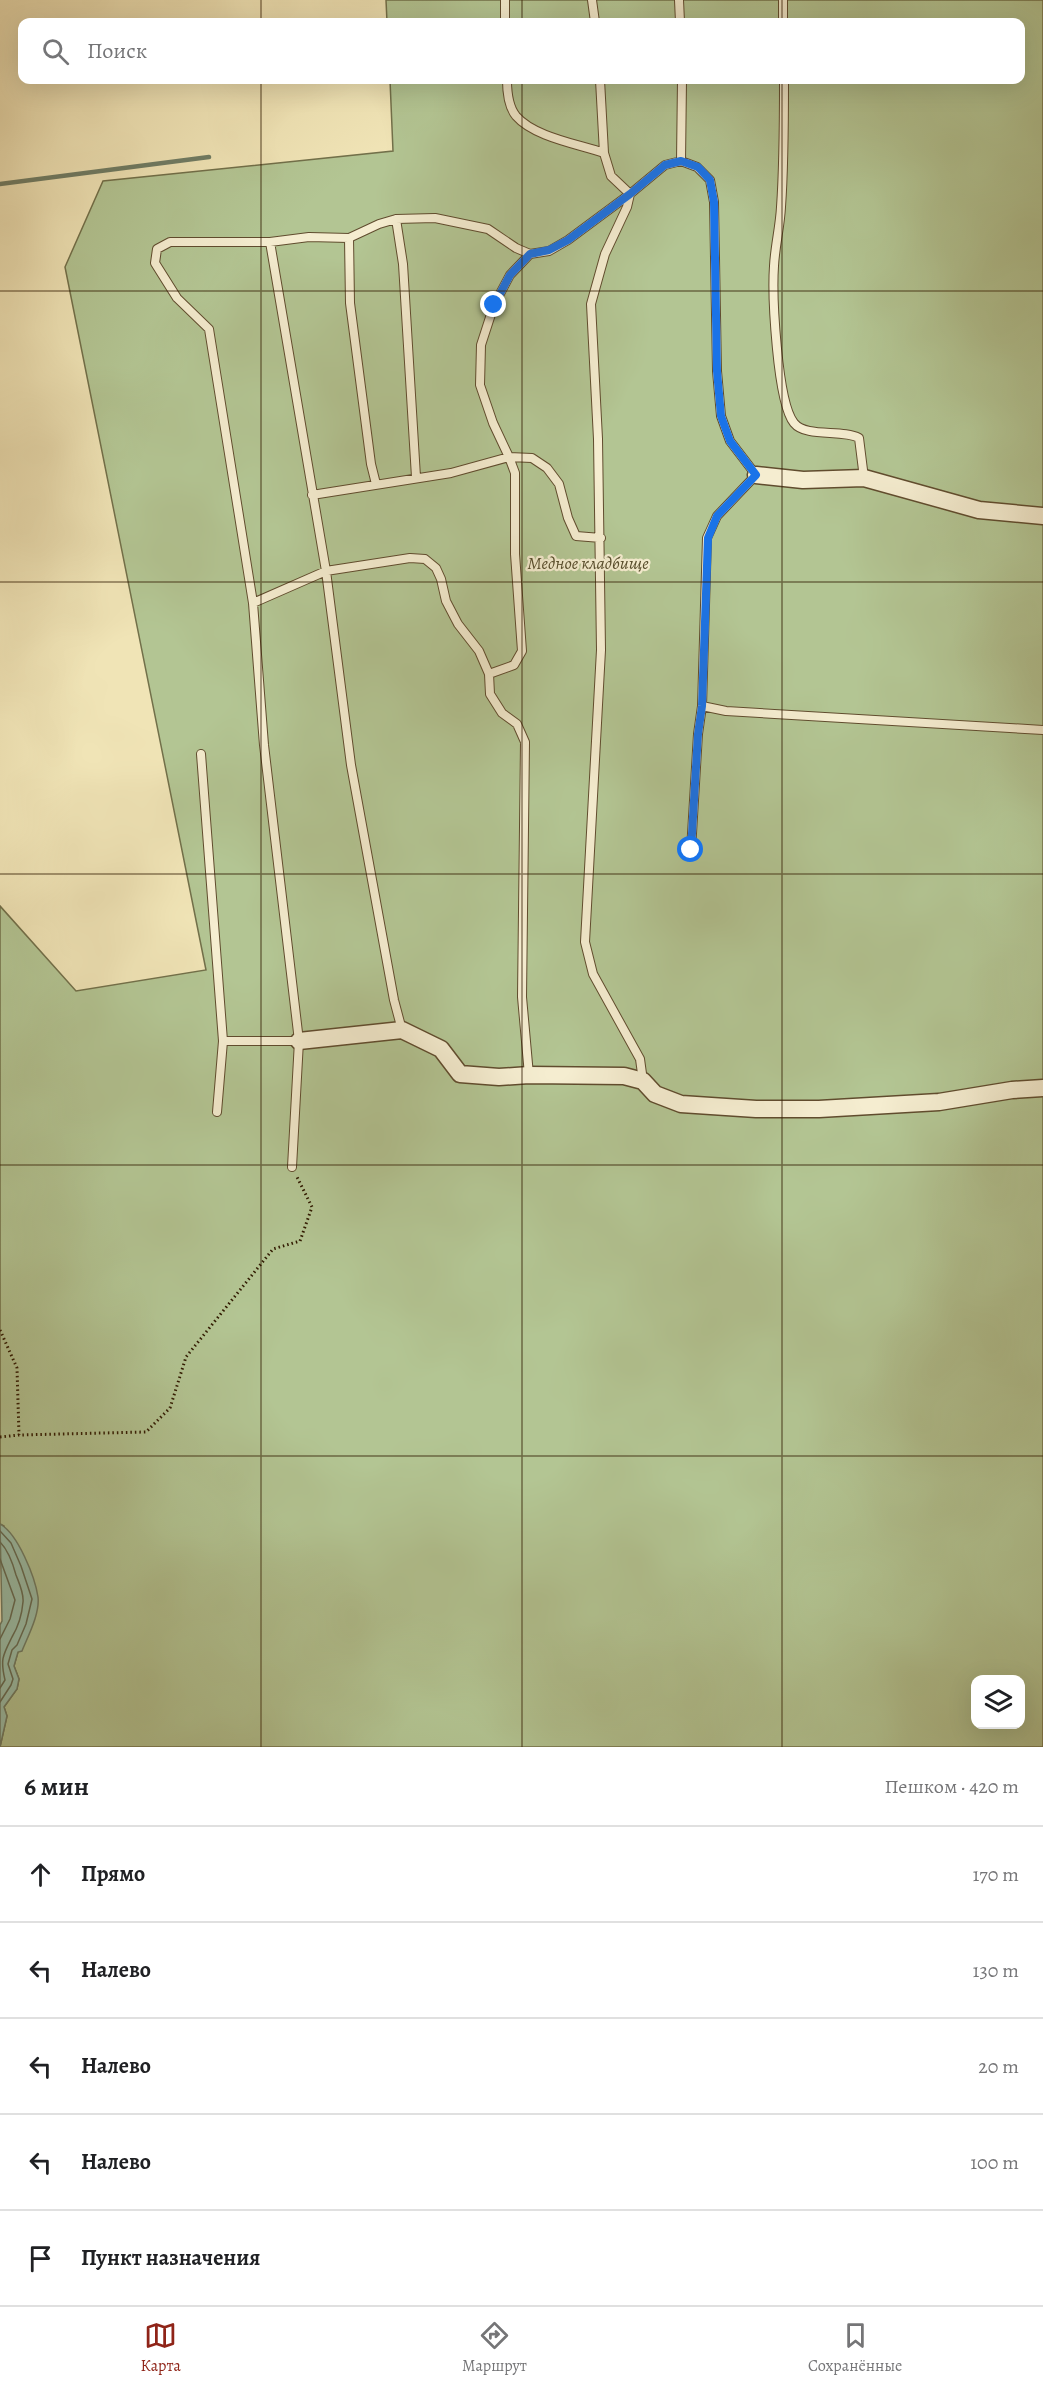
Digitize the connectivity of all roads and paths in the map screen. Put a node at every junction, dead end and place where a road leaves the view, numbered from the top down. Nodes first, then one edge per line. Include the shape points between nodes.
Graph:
1 (504, 0) edge
2 (592, 0) edge
3 (679, 0) edge
4 (783, 0) edge
5 (505, 18) edge
6 (594, 18) edge
7 (680, 18) edge
8 (783, 18) edge
9 (507, 84) edge
10 (600, 84) edge
11 (682, 84) edge
12 (784, 84) edge
13 (604, 153) junction
14 (681, 161) junction
15 (630, 194) junction
16 (396, 219) junction
17 (349, 238) junction
18 (270, 242) junction
19 (530, 254) junction
20 (509, 457) junction
21 (756, 475) junction
22 (416, 477) junction
23 (864, 478) junction
24 (375, 484) junction
25 (312, 495) junction
26 (1043, 516) edge
27 (601, 538) junction
28 (326, 571) junction
29 (253, 603) junction
30 (489, 674) junction
31 (702, 706) junction
32 (1043, 730) edge
33 (201, 754) dead end
34 (691, 850) dead end
35 (402, 1030) junction
36 (223, 1041) junction
37 (298, 1041) junction
38 (529, 1075) junction
39 (643, 1081) junction
40 (1043, 1089) edge
41 (217, 1112) dead end
42 (292, 1167) joint
43 (0, 1330) edge
44 (19, 1435) junction
45 (0, 1437) edge

1 - 5 lane
2 - 6 lane
3 - 7 lane
4 - 8 lane
9 - 13 lane via 515,114 531,129
10 - 13 lane
11 - 14 lane
12 - 23 lane via 781,209 774,267 783,396 795,423 807,430 859,438
13 - 15 lane via 611,176
14 - 15 lane via 665,165
14 - 21 lane via 698,167 710,180 721,416 730,441
15 - 19 lane via 568,240
15 - 27 lane via 605,254 591,304
16 - 17 lane
16 - 19 lane via 435,218 488,229
16 - 22 lane via 404,264
17 - 18 lane via 309,237
17 - 24 lane via 350,303
18 - 25 lane
18 - 29 lane via 170,242 157,249 155,263 177,298 209,329
19 - 20 lane via 510,275 494,305 481,345 480,385
20 - 22 lane via 451,473
20 - 27 lane via 532,458 548,468 559,484 576,536
20 - 30 lane via 515,474 515,554 522,651 514,665
21 - 23 street via 803,480
21 - 31 lane via 717,516 708,538
22 - 24 lane
23 - 26 street via 979,510
24 - 25 lane
25 - 28 lane
27 - 39 lane via 601,650 585,942 593,974 640,1059
28 - 29 lane
28 - 30 lane via 425,559 436,568 446,601 479,651
28 - 35 lane via 351,765
29 - 37 lane via 264,745
30 - 38 lane via 490,694 502,712 517,724 525,742 522,997
31 - 32 lane via 726,711
31 - 34 lane
33 - 36 lane
35 - 37 street
35 - 38 street via 441,1049 460,1074
36 - 37 lane
36 - 41 lane
37 - 42 lane
38 - 39 street via 624,1076
39 - 40 street via 655,1094 681,1104 756,1109 939,1102
42 - 44 path via 312,1207 300,1241 273,1250 200,1339 186,1357 170,1408 146,1432
43 - 44 path via 17,1368
44 - 45 path

